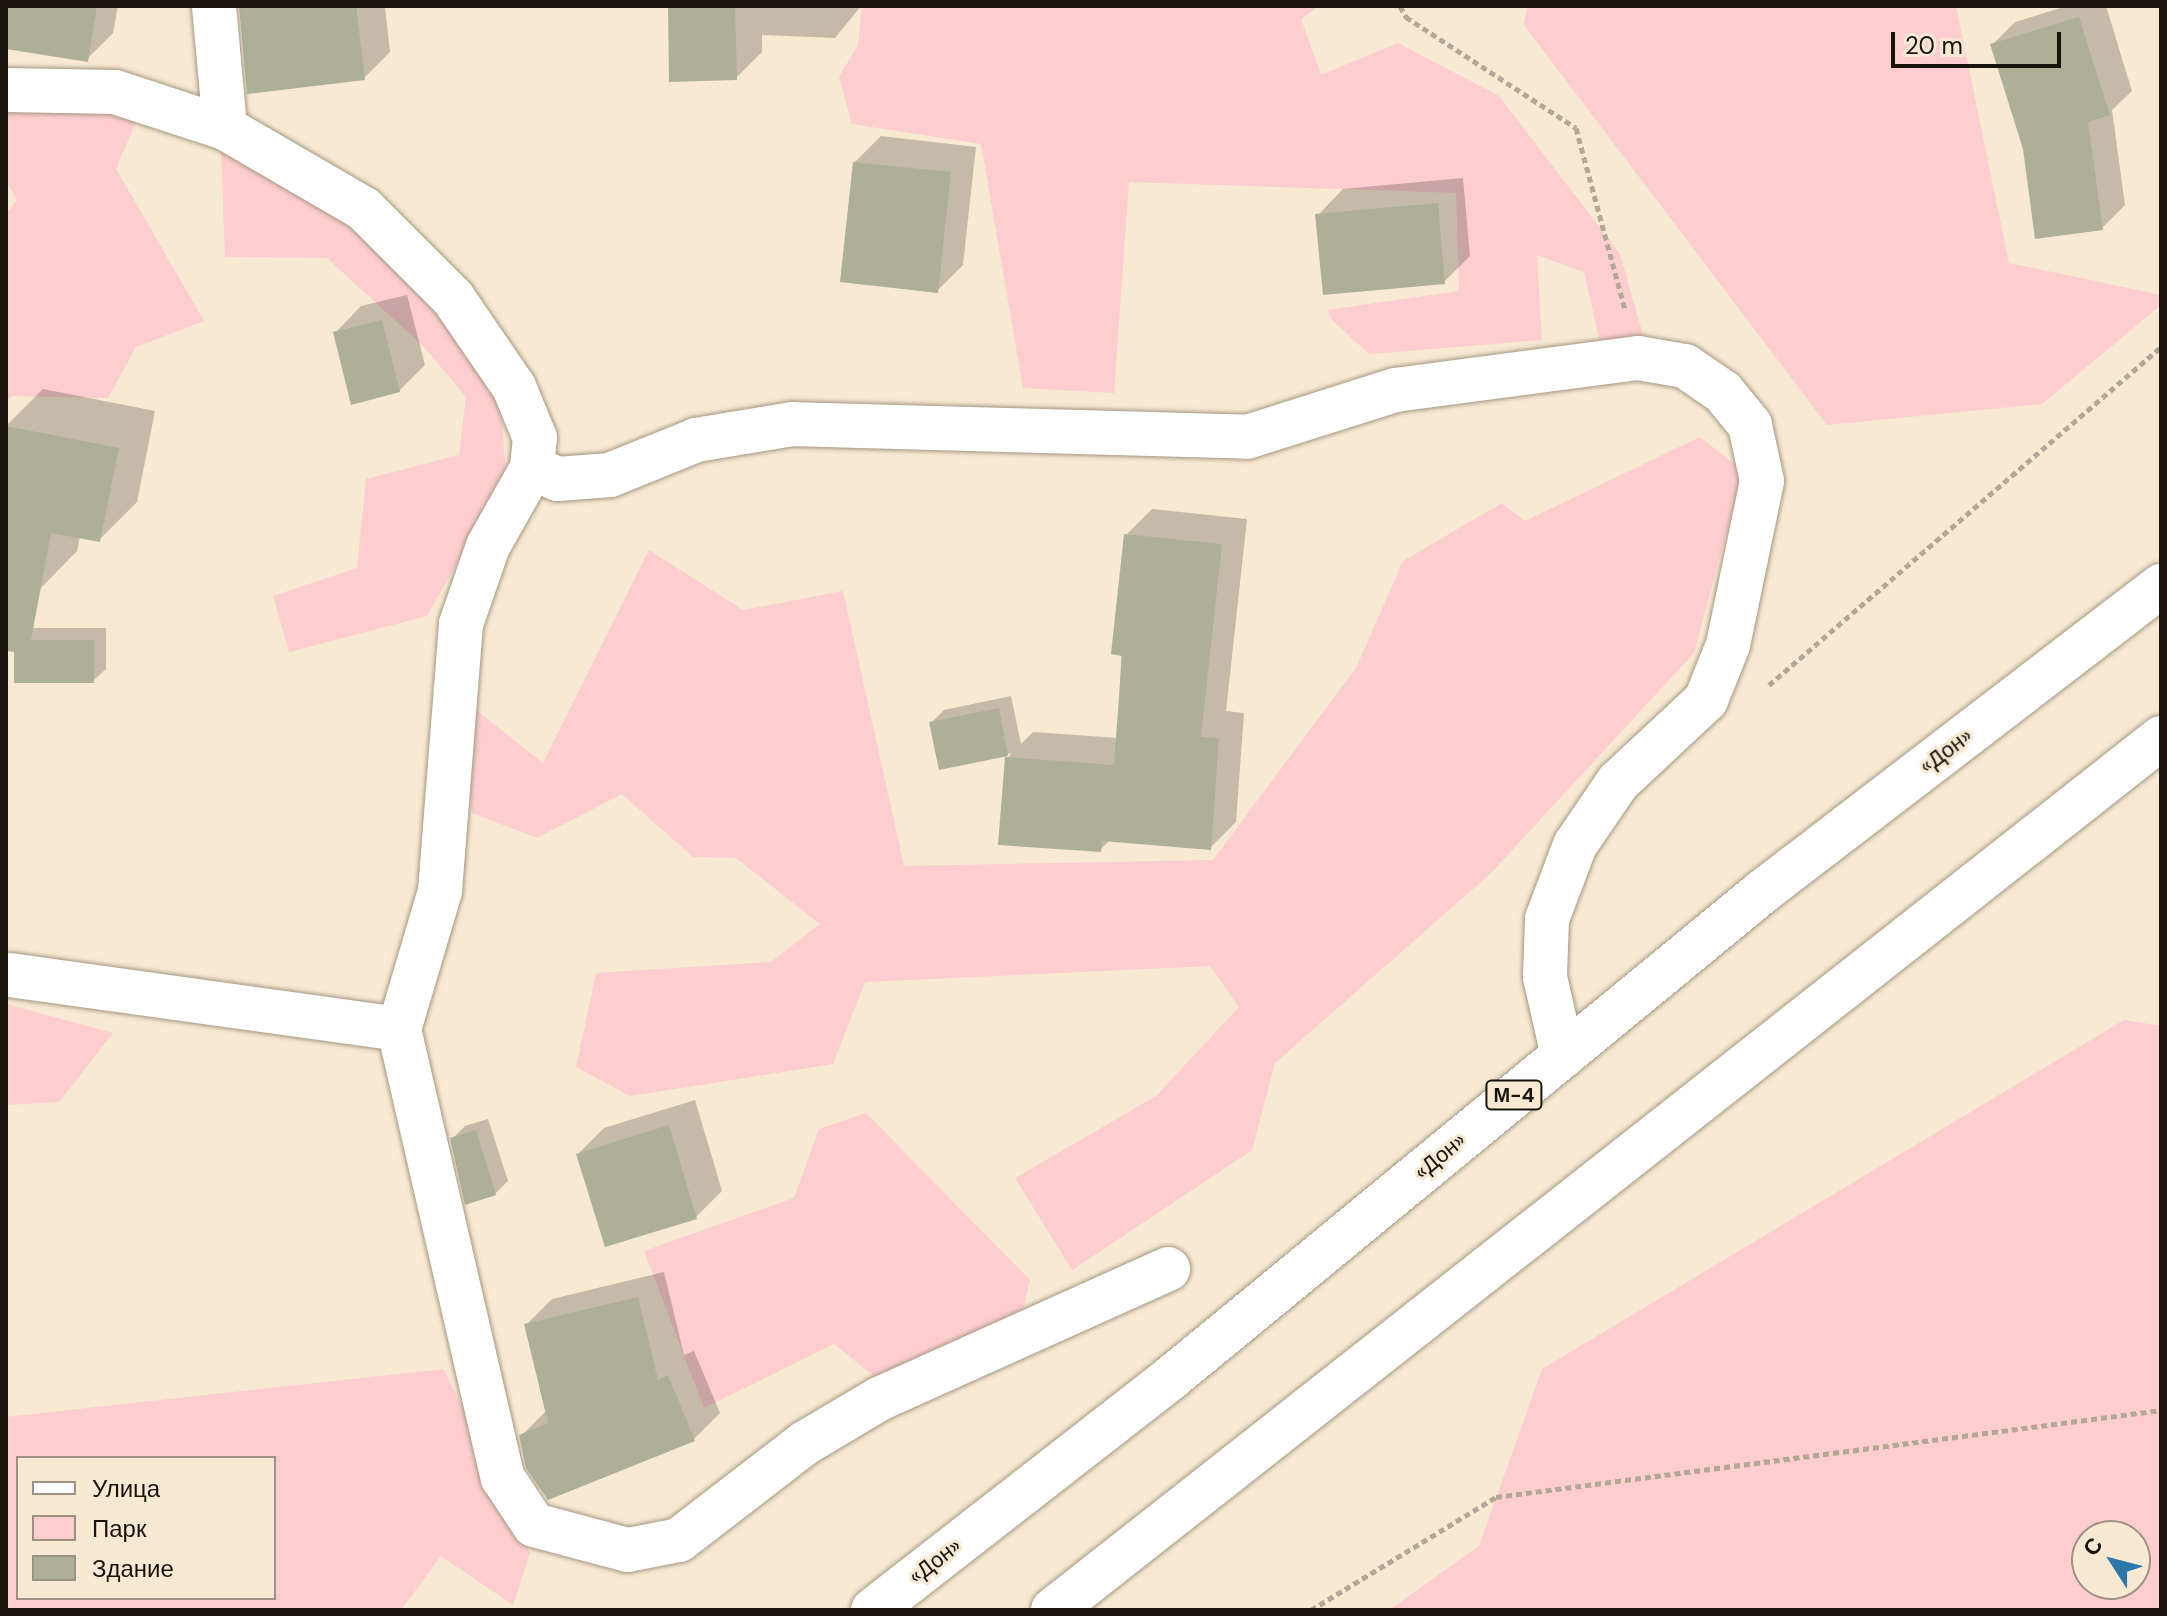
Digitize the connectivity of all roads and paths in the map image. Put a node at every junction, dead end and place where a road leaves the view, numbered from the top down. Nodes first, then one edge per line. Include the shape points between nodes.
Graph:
1 (214, 6) edge
2 (1400, 6) edge
3 (6, 90) edge
4 (225, 128) junction
5 (2161, 347) edge
6 (1638, 358) junction
7 (532, 468) junction
8 (2161, 586) edge
9 (1706, 700) junction
10 (2161, 738) edge
11 (10, 975) dead end
12 (399, 1029) junction
13 (1563, 1056) junction
14 (1168, 1269) dead end
15 (2161, 1410) edge
16 (873, 1610) edge
17 (1053, 1610) edge
18 (1311, 1610) edge

1 - 4 main road
2 - 6 path via 1406,17 1576,128
3 - 4 main road via 115,92
4 - 7 main road via 364,209 453,298 514,387 535,438
5 - 9 path via 1774,684
6 - 7 main road via 1395,390 1247,437 793,424 696,440 610,475 558,479
6 - 9 main road via 1685,366 1723,392 1750,425 1762,481 1728,645
7 - 12 main road via 488,546 461,624 440,891
8 - 13 main road, «Дон» / М-4 via 1762,892
9 - 13 main road via 1618,782 1575,845 1547,919 1545,977
10 - 17 main road
11 - 12 main road
12 - 14 main road via 503,1478 534,1525 628,1550 679,1540 805,1443 879,1399
13 - 16 main road, «Дон» / М-4 via 1172,1377
15 - 18 path via 1496,1497

